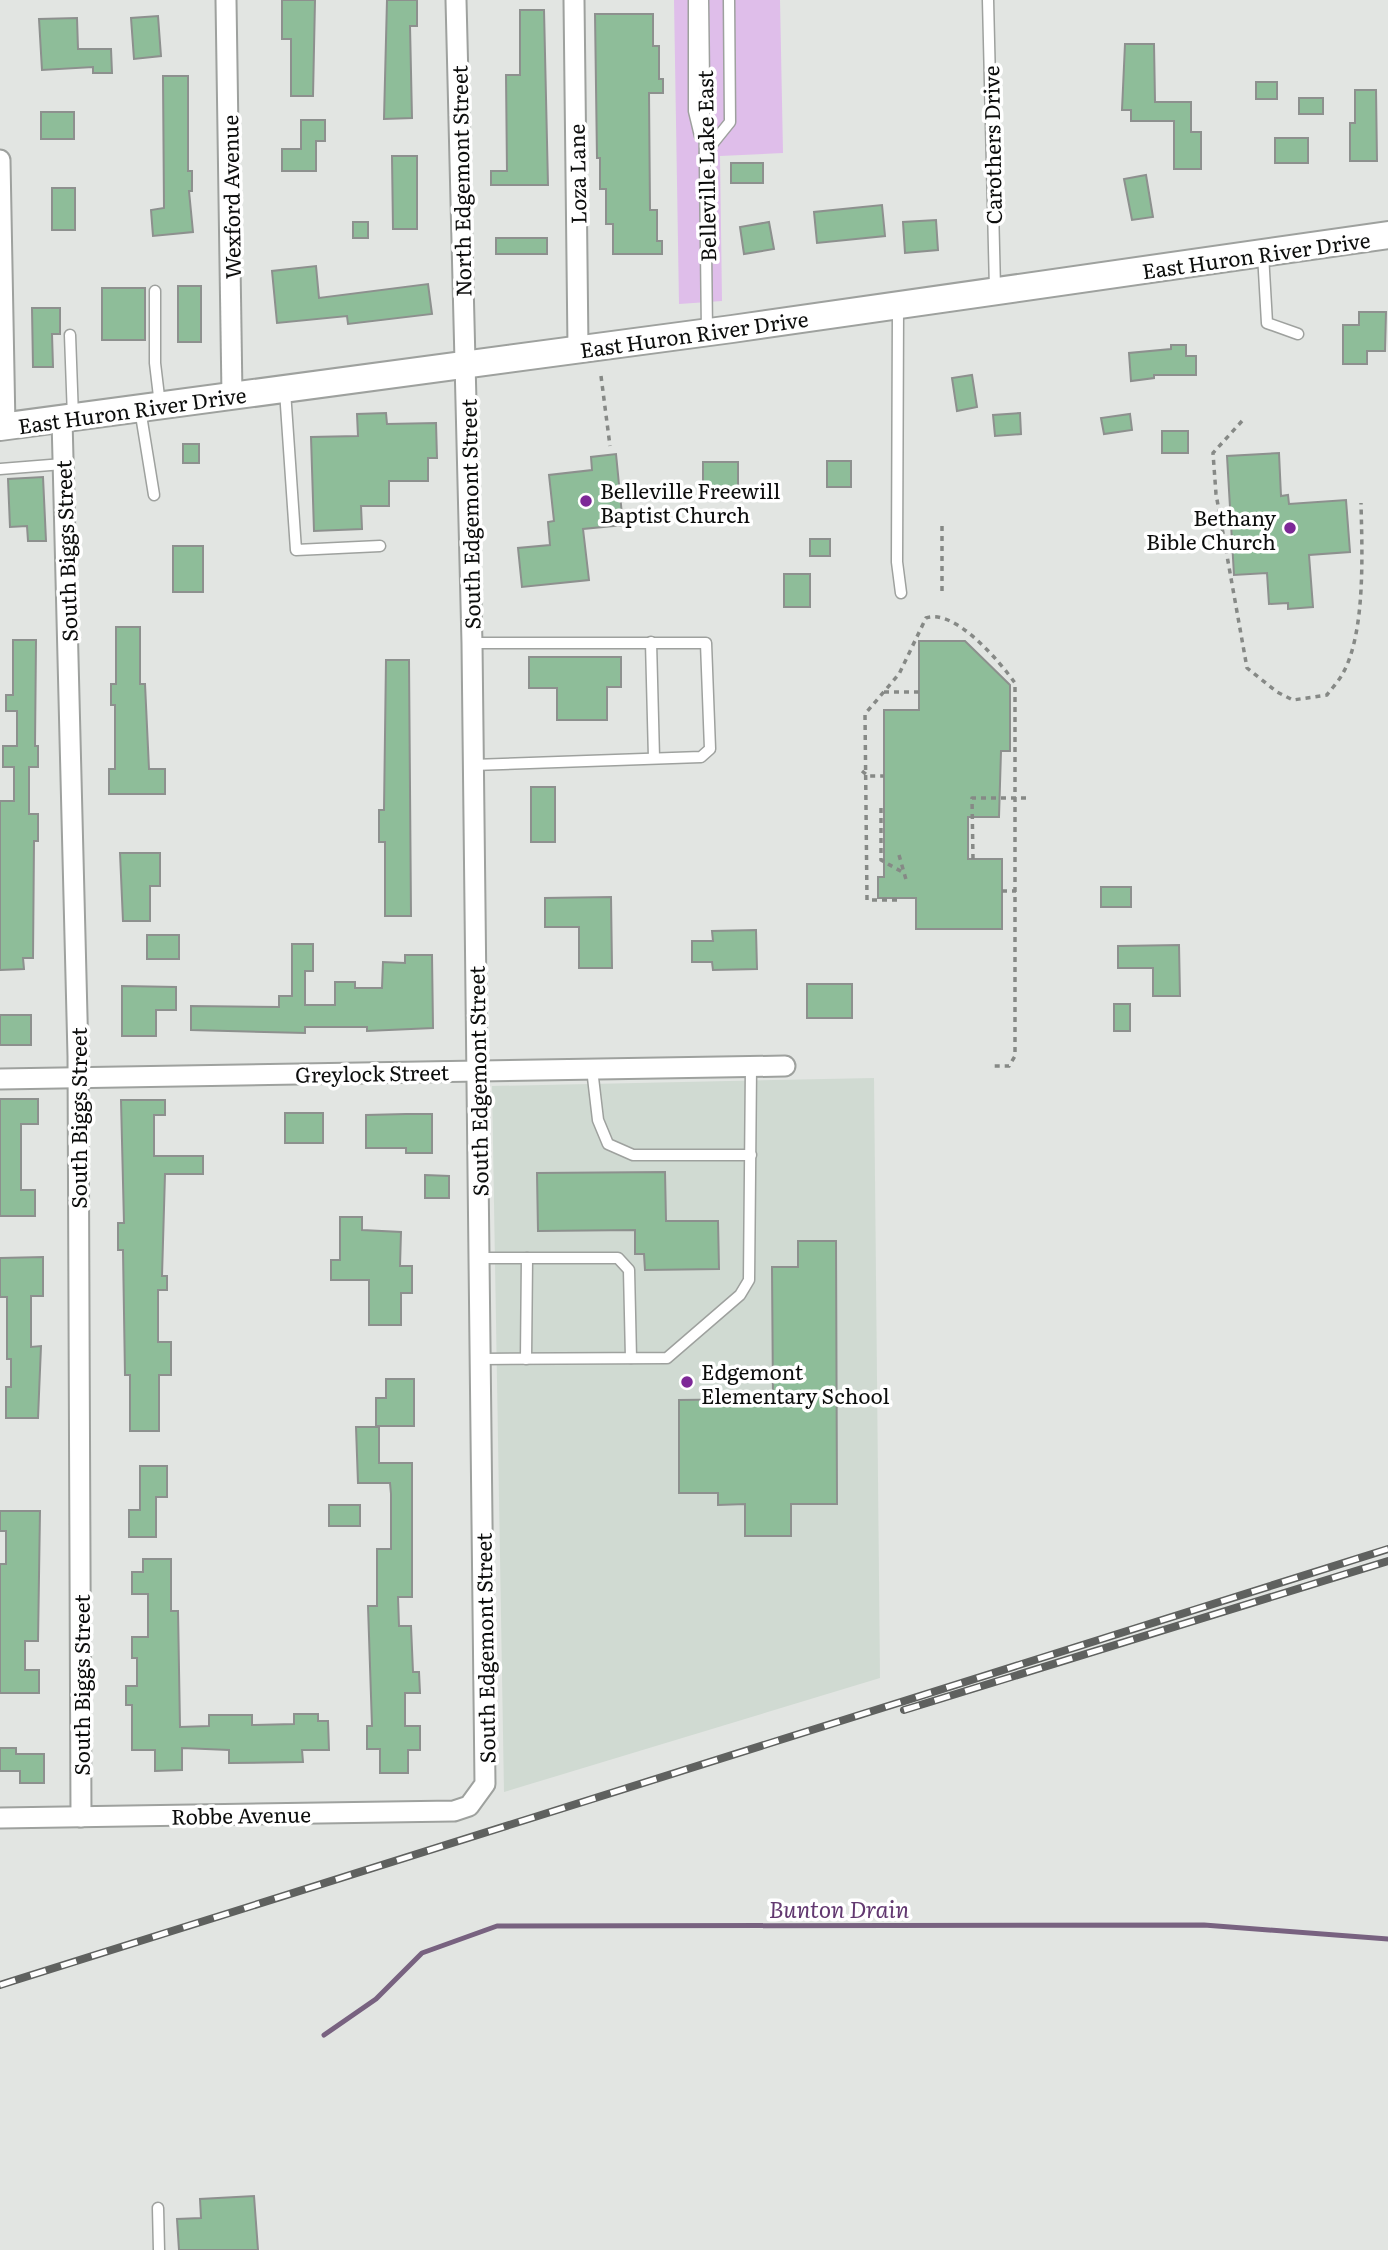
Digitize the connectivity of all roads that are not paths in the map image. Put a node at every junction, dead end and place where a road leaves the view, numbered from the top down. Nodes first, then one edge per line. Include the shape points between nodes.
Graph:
1 (226, 0) edge
2 (456, 0) edge
3 (574, 0) edge
4 (694, 0) edge
5 (703, 0) edge
6 (729, 0) edge
7 (988, 0) edge
8 (705, 153) junction
9 (0, 160) edge
10 (1388, 235) edge
11 (1263, 254) junction
12 (995, 289) junction
13 (155, 291) dead end
14 (898, 304) junction
15 (707, 332) junction
16 (1298, 334) dead end
17 (70, 335) dead end
18 (578, 348) junction
19 (465, 363) junction
20 (285, 387) junction
21 (232, 395) junction
22 (150, 407) junction
23 (67, 418) junction
24 (2, 427) edge
25 (63, 464) junction
26 (0, 469) edge
27 (154, 495) dead end
28 (380, 546) dead end
29 (901, 593) dead end
30 (652, 642) junction
31 (472, 643) junction
32 (654, 758) junction
33 (472, 765) junction
34 (785, 1066) dead end
35 (751, 1067) junction
36 (592, 1069) junction
37 (477, 1070) junction
38 (77, 1078) junction
39 (0, 1079) edge
40 (751, 1155) junction
41 (479, 1258) junction
42 (527, 1258) junction
43 (631, 1358) junction
44 (526, 1359) junction
45 (480, 1360) junction
46 (478, 1798) joint
47 (81, 1817) junction
48 (0, 1818) edge
49 (159, 2208) dead end
50 (159, 2250) edge

1 - 21 street, Wexford Avenue
2 - 19 street, North Edgemont Street
3 - 18 street, Loza Lane
4 - 8 lane via 694,111
5 - 8 lane, Belleville Lake East
6 - 8 lane via 730,122
7 - 12 lane, Carothers Drive
8 - 15 lane, Belleville Lake East
9 - 24 street
10 - 11 main road, East Huron River Drive
11 - 12 main road, East Huron River Drive
11 - 16 lane via 1267,323
12 - 14 main road, East Huron River Drive
13 - 22 lane
14 - 15 main road, East Huron River Drive
14 - 29 lane via 897,562
15 - 18 main road, East Huron River Drive
17 - 23 lane
18 - 19 main road, East Huron River Drive
19 - 20 main road, East Huron River Drive
19 - 31 street, South Edgemont Street
20 - 21 main road, East Huron River Drive
20 - 28 lane via 296,550
21 - 22 main road, East Huron River Drive
22 - 23 main road, East Huron River Drive
22 - 27 lane
23 - 24 main road, East Huron River Drive
23 - 25 street, South Biggs Street
25 - 26 lane
25 - 38 street, South Biggs Street
30 - 31 lane
30 - 32 lane
30 - 32 lane via 701,642 708,648 710,749 701,757
31 - 33 street, South Edgemont Street
32 - 33 lane
33 - 37 street, South Edgemont Street
34 - 35 street, Greylock Street
35 - 36 street, Greylock Street
35 - 40 lane
36 - 37 street, Greylock Street
36 - 40 lane via 598,1120 608,1144 633,1155
37 - 38 street, Greylock Street
37 - 41 street, South Edgemont Street
38 - 39 street, Greylock Street
38 - 47 street, South Biggs Street
40 - 43 lane via 749,1280 740,1295 667,1358
41 - 42 lane
41 - 45 street, South Edgemont Street
42 - 43 lane via 618,1258 629,1270
42 - 44 lane
43 - 44 lane
44 - 45 lane
45 - 46 street, South Edgemont Street via 486,1776
46 - 47 street, Robbe Avenue via 454,1811
47 - 48 street, Robbe Avenue
49 - 50 lane

